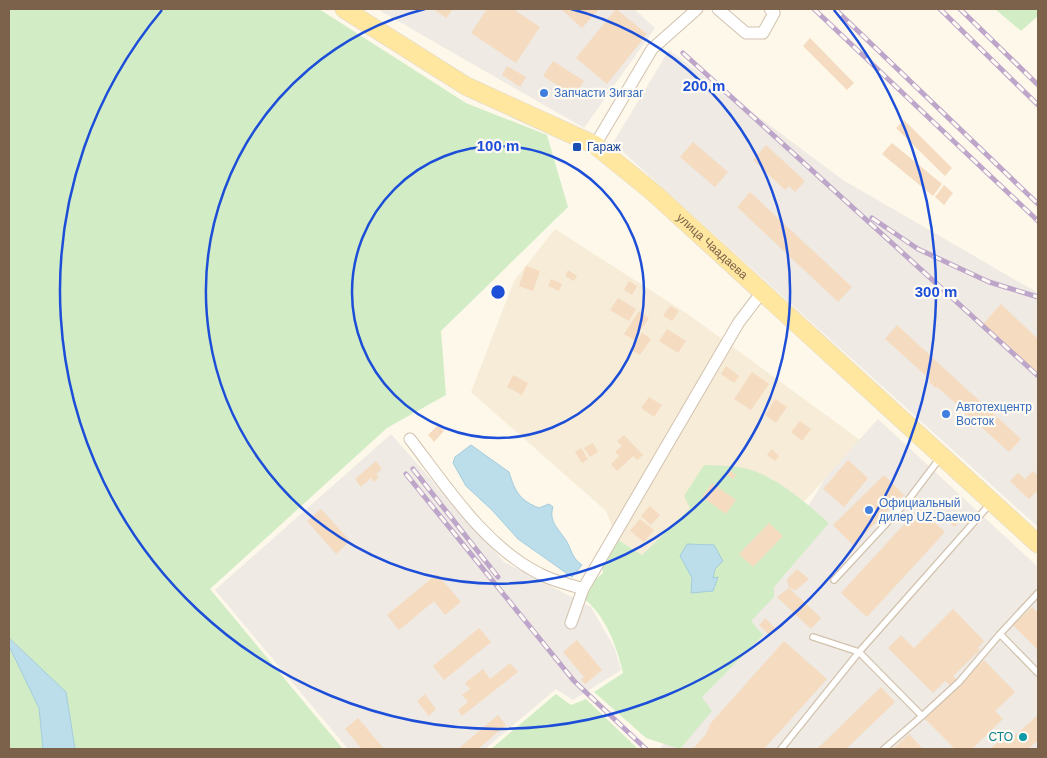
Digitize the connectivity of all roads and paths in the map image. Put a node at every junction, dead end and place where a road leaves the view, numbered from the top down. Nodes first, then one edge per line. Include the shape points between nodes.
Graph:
1 (344, 9) edge
2 (697, 9) edge
3 (718, 9) edge
4 (770, 9) edge
5 (595, 145) junction
6 (762, 292) junction
7 (410, 439) dead end
8 (941, 456) junction
9 (992, 502) junction
10 (1038, 544) edge
11 (834, 580) dead end
12 (584, 589) junction
13 (1038, 593) edge
14 (571, 623) dead end
15 (1000, 634) junction
16 (813, 637) dead end
17 (859, 652) junction
18 (1038, 673) edge
19 (922, 716) junction
20 (781, 749) edge
21 (884, 749) edge

1 - 5 main road, улица Чаадаева via 466,86
2 - 5 street via 652,49
3 - 4 street via 746,33 763,32 774,13
5 - 6 main road, улица Чаадаева via 654,193
6 - 8 main road, улица Чаадаева
6 - 12 street via 739,322
7 - 12 street via 478,525 509,553 540,574
8 - 9 main road, улица Чаадаева
8 - 11 lane via 909,499
9 - 10 main road, улица Чаадаева
9 - 17 lane
12 - 14 street
13 - 15 lane
15 - 18 lane
15 - 19 lane via 959,682
16 - 17 lane
17 - 19 lane
17 - 20 lane
19 - 21 lane

